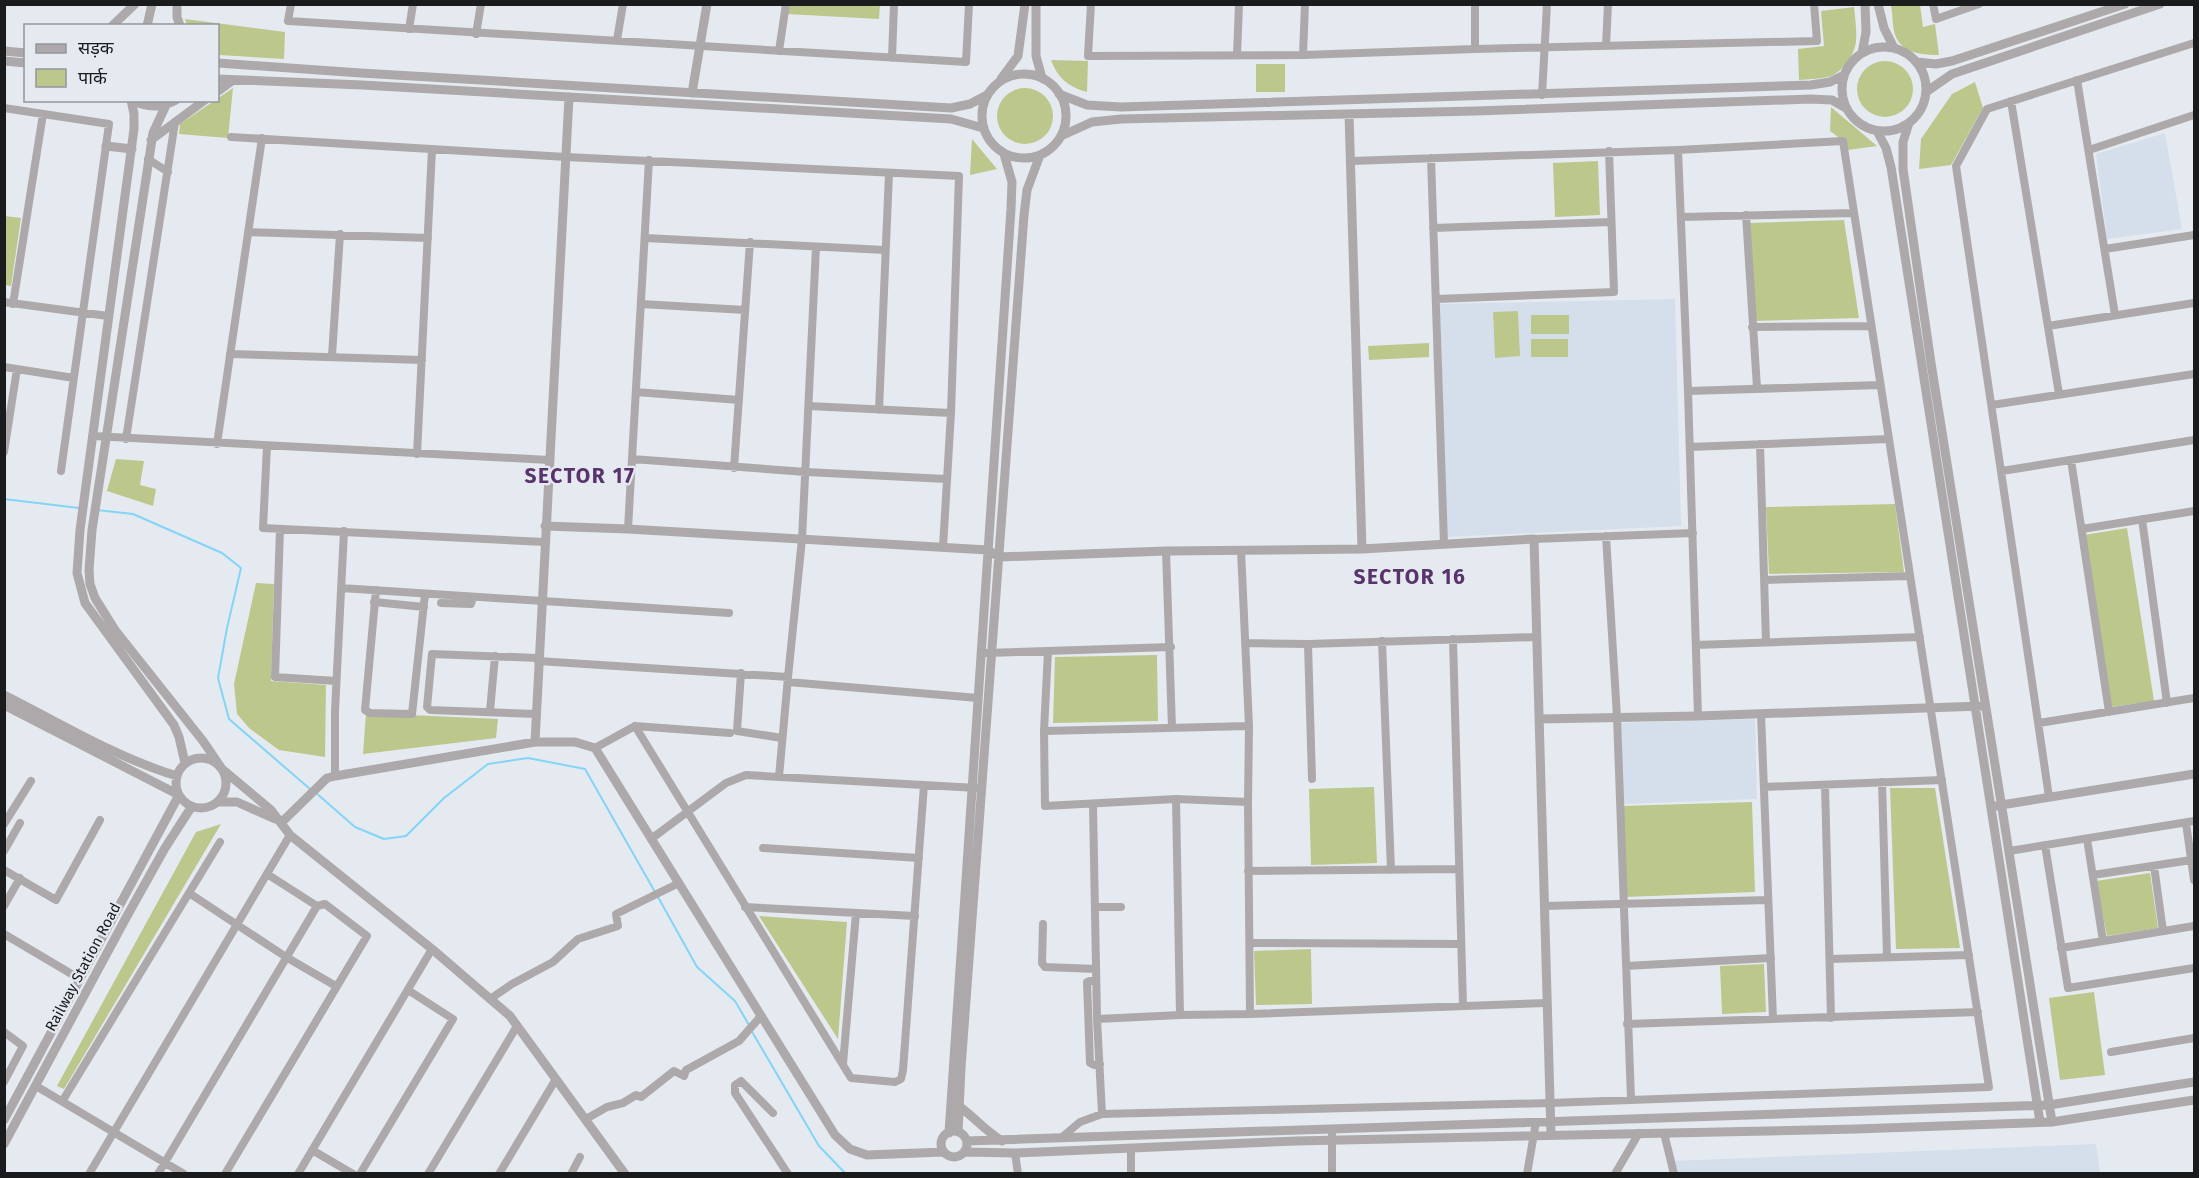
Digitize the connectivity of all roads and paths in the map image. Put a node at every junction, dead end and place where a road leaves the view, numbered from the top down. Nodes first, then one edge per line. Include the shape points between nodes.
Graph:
1 (135, 4) edge
2 (152, 4) edge
3 (177, 4) edge
4 (291, 4) edge
5 (413, 4) edge
6 (481, 4) edge
7 (623, 4) edge
8 (707, 4) edge
9 (786, 4) edge
10 (894, 4) edge
11 (969, 4) edge
12 (1025, 4) edge
13 (1036, 4) edge
14 (1091, 4) edge
15 (1239, 4) edge
16 (1305, 4) edge
17 (1475, 4) edge
18 (1547, 4) edge
19 (1608, 4) edge
20 (1815, 4) edge
21 (1865, 4) edge
22 (1878, 4) edge
23 (1933, 4) edge
24 (1979, 4) edge
25 (2126, 4) edge
26 (2160, 4) edge
27 (114, 24) edge
28 (147, 24) edge
29 (179, 24) edge
30 (409, 29) junction
31 (476, 34) junction
32 (617, 40) junction
33 (2194, 43) edge
34 (700, 46) junction
35 (1606, 46) junction
36 (1545, 47) junction
37 (1894, 48) junction
38 (1475, 49) junction
39 (4, 51) edge
40 (779, 51) junction
41 (24, 52) edge
42 (1862, 53) junction
43 (1237, 55) junction
44 (1303, 55) junction
45 (892, 58) junction
46 (4, 61) edge
47 (1917, 62) junction
48 (24, 63) edge
49 (219, 63) edge
50 (1844, 75) junction
51 (1042, 78) junction
52 (219, 79) edge
53 (233, 80) junction
54 (2077, 80) junction
55 (1000, 81) junction
56 (219, 90) edge
57 (1926, 92) junction
58 (692, 93) junction
59 (1059, 94) junction
60 (987, 95) junction
61 (1542, 95) junction
62 (569, 97) junction
63 (2011, 101) junction
64 (132, 102) edge
65 (137, 102) edge
66 (172, 102) edge
67 (202, 102) edge
68 (166, 105) junction
69 (4, 108) edge
70 (1846, 108) junction
71 (43, 114) junction
72 (1349, 114) junction
73 (2194, 115) edge
74 (176, 122) junction
75 (1909, 123) junction
76 (983, 128) junction
77 (1877, 131) junction
78 (231, 136) dead end
79 (1061, 136) junction
80 (261, 138) junction
81 (152, 140) junction
82 (106, 146) junction
83 (132, 149) junction
84 (432, 149) junction
85 (1678, 150) junction
86 (2088, 150) junction
87 (1609, 152) junction
88 (1004, 154) junction
89 (1040, 156) junction
90 (566, 157) junction
91 (1431, 158) junction
92 (148, 159) junction
93 (650, 160) junction
94 (1351, 161) junction
95 (168, 172) junction
96 (890, 173) junction
97 (1854, 213) junction
98 (1746, 215) junction
99 (1681, 217) junction
100 (1611, 222) junction
101 (1433, 228) junction
102 (248, 232) junction
103 (340, 234) junction
104 (2194, 235) edge
105 (428, 238) junction
106 (645, 238) junction
107 (750, 242) junction
108 (816, 247) junction
109 (2104, 249) junction
110 (885, 250) junction
111 (1436, 299) junction
112 (9, 303) edge
113 (2194, 303) edge
114 (641, 304) junction
115 (745, 310) junction
116 (83, 313) junction
117 (2115, 315) junction
118 (108, 316) junction
119 (1871, 326) junction
120 (2048, 326) junction
121 (1752, 327) junction
122 (230, 354) junction
123 (332, 356) junction
124 (422, 360) junction
125 (4, 367) edge
126 (17, 369) junction
127 (2194, 374) edge
128 (74, 378) junction
129 (1880, 386) junction
130 (1757, 388) junction
131 (1688, 391) junction
132 (636, 392) junction
133 (2059, 394) junction
134 (739, 400) junction
135 (1992, 405) junction
136 (809, 406) junction
137 (879, 410) junction
138 (951, 413) junction
139 (6, 427) edge
140 (93, 436) junction
141 (105, 436) junction
142 (126, 439) junction
143 (1889, 439) junction
144 (2194, 440) edge
145 (217, 444) junction
146 (1760, 444) junction
147 (267, 446) junction
148 (1690, 447) junction
149 (4, 453) edge
150 (417, 454) junction
151 (632, 459) junction
152 (549, 460) junction
153 (2071, 460) junction
154 (734, 468) junction
155 (61, 471) dead end
156 (2002, 471) junction
157 (806, 472) junction
158 (946, 479) junction
159 (2194, 511) edge
160 (2142, 519) junction
161 (545, 526) junction
162 (280, 529) junction
163 (628, 529) junction
164 (2082, 529) junction
165 (344, 531) junction
166 (1693, 533) junction
167 (1606, 536) junction
168 (802, 539) junction
169 (1534, 539) junction
170 (544, 542) junction
171 (1444, 544) junction
172 (943, 547) junction
173 (1362, 549) junction
174 (988, 550) junction
175 (1241, 550) junction
176 (1166, 551) junction
177 (999, 557) junction
178 (1910, 576) junction
179 (1764, 580) junction
180 (341, 588) junction
181 (376, 590) junction
182 (425, 594) junction
183 (473, 597) junction
184 (541, 599) junction
185 (375, 602) junction
186 (441, 603) dead end
187 (424, 607) junction
188 (729, 613) dead end
189 (1537, 637) junction
190 (1920, 637) junction
191 (1453, 639) junction
192 (1382, 641) junction
193 (1766, 642) junction
194 (1245, 643) junction
195 (1308, 644) junction
196 (1696, 645) junction
197 (1171, 647) junction
198 (1048, 651) junction
199 (992, 652) junction
200 (981, 653) junction
201 (495, 657) junction
202 (538, 659) junction
203 (741, 673) junction
204 (788, 679) junction
205 (336, 681) junction
206 (4, 695) edge
207 (978, 698) junction
208 (2194, 698) edge
209 (2167, 703) junction
210 (4, 705) edge
211 (1974, 706) junction
212 (1985, 706) junction
213 (1930, 708) junction
214 (490, 711) junction
215 (2109, 712) junction
216 (536, 714) junction
217 (1761, 714) junction
218 (1698, 716) junction
219 (1617, 717) junction
220 (1539, 718) junction
221 (2039, 723) junction
222 (635, 726) junction
223 (1249, 726) junction
224 (1172, 728) junction
225 (1044, 731) junction
226 (730, 733) dead end
227 (782, 738) junction
228 (535, 742) junction
229 (595, 748) junction
230 (185, 764) junction
231 (222, 769) junction
232 (2194, 774) edge
233 (177, 776) junction
234 (335, 776) junction
235 (779, 777) junction
236 (1312, 779) dead end
237 (1942, 780) junction
238 (31, 781) dead end
239 (1882, 782) junction
240 (924, 785) junction
241 (1825, 785) junction
242 (1764, 787) junction
243 (976, 788) junction
244 (179, 795) junction
245 (2049, 797) junction
246 (1176, 799) junction
247 (218, 802) junction
248 (1248, 802) junction
249 (1093, 805) junction
250 (2001, 805) junction
251 (192, 806) junction
252 (1990, 807) junction
253 (687, 812) junction
254 (100, 820) dead end
255 (2194, 821) edge
256 (282, 822) junction
257 (2186, 822) junction
258 (20, 823) dead end
259 (4, 824) edge
260 (4, 828) edge
261 (14, 834) junction
262 (290, 835) junction
263 (651, 839) junction
264 (2087, 839) junction
265 (220, 842) dead end
266 (2045, 845) junction
267 (763, 848) dead end
268 (2009, 851) junction
269 (4, 852) edge
270 (919, 858) junction
271 (2192, 860) junction
272 (2154, 866) junction
273 (4, 870) edge
274 (1390, 870) junction
275 (1459, 870) junction
276 (1248, 871) junction
277 (267, 874) junction
278 (2093, 875) junction
279 (20, 878) junction
280 (2194, 880) edge
281 (679, 884) junction
282 (189, 893) junction
283 (1768, 900) junction
284 (1624, 903) junction
285 (4, 906) edge
286 (317, 906) junction
287 (1544, 906) junction
288 (745, 907) junction
289 (1095, 907) junction
290 (1121, 907) dead end
291 (856, 913) junction
292 (915, 916) junction
293 (1043, 924) dead end
294 (237, 925) junction
295 (2194, 926) edge
296 (2163, 931) junction
297 (4, 934) edge
298 (2103, 941) junction
299 (1250, 943) junction
300 (1460, 944) junction
301 (2061, 948) junction
302 (432, 949) junction
303 (1969, 955) junction
304 (286, 957) junction
305 (1887, 957) junction
306 (1771, 958) junction
307 (1830, 959) junction
308 (1626, 966) junction
309 (2194, 968) edge
310 (1096, 969) junction
311 (80, 979) junction
312 (1096, 979) junction
313 (338, 984) junction
314 (408, 990) junction
315 (490, 999) junction
316 (1547, 1003) junction
317 (1463, 1006) junction
318 (1978, 1012) junction
319 (1250, 1014) junction
320 (1180, 1015) junction
321 (762, 1016) junction
322 (1832, 1018) junction
323 (1097, 1019) junction
324 (1773, 1019) junction
325 (1627, 1024) junction
326 (517, 1026) junction
327 (4, 1032) edge
328 (2194, 1041) edge
329 (2111, 1052) dead end
330 (1100, 1064) junction
331 (843, 1065) junction
332 (556, 1079) junction
333 (4, 1082) edge
334 (2194, 1082) edge
335 (36, 1086) junction
336 (63, 1100) junction
337 (1631, 1100) junction
338 (2194, 1100) edge
339 (1550, 1103) junction
340 (2049, 1105) junction
341 (2037, 1106) junction
342 (960, 1107) junction
343 (773, 1113) dead end
344 (1102, 1114) junction
345 (586, 1119) junction
346 (4, 1120) edge
347 (1536, 1122) junction
348 (1550, 1122) junction
349 (2040, 1122) junction
350 (2052, 1122) junction
351 (1332, 1129) junction
352 (114, 1131) junction
353 (953, 1132) junction
354 (1639, 1133) junction
355 (1664, 1133) junction
356 (1551, 1135) junction
357 (1535, 1136) junction
358 (1060, 1138) junction
359 (967, 1141) junction
360 (1002, 1141) junction
361 (1331, 1141) junction
362 (4, 1144) edge
363 (1131, 1148) junction
364 (312, 1150) junction
365 (944, 1152) junction
366 (965, 1152) junction
367 (1015, 1153) junction
368 (580, 1157) dead end
369 (165, 1162) junction
370 (89, 1173) edge
371 (158, 1173) edge
372 (184, 1173) edge
373 (225, 1173) edge
374 (298, 1173) edge
375 (353, 1173) edge
376 (360, 1173) edge
377 (428, 1173) edge
378 (499, 1173) edge
379 (571, 1173) edge
380 (625, 1173) edge
381 (788, 1173) edge
382 (1018, 1173) edge
383 (1131, 1173) edge
384 (1332, 1173) edge
385 (1527, 1173) edge
386 (1615, 1173) edge
387 (1674, 1173) edge

1 - 27 street
2 - 28 street
3 - 29 street
4 - 30 street via 288,21
5 - 30 street
6 - 31 street
7 - 32 street
8 - 34 street
9 - 40 street
10 - 45 street
11 - 45 street via 966,62
12 - 55 street via 1018,56
13 - 51 street via 1036,56
14 - 43 street via 1088,56
15 - 43 street
16 - 44 street
17 - 38 street
18 - 36 street
19 - 35 street
20 - 35 street via 1817,41
21 - 42 street
22 - 37 street
23 - 24 street via 1936,19
25 - 47 street via 1952,62
26 - 57 street via 1952,74
30 - 31 street
31 - 32 street
32 - 34 street
33 - 54 street
34 - 40 street
34 - 58 street
35 - 36 street
36 - 38 street
36 - 61 street
37 - 42 street via 1878,47
37 - 47 street
38 - 44 street
39 - 41 street
40 - 45 street
42 - 50 street
43 - 44 street
46 - 48 street
47 - 57 street via 1925,78
49 - 58 street
50 - 61 street via 1811,85
50 - 70 street
51 - 55 street via 1018,74
51 - 59 street
52 - 53 street
53 - 56 street
53 - 62 street
54 - 63 street
54 - 86 street
55 - 60 street
57 - 75 street via 1921,110
58 - 60 street via 951,108
59 - 61 street via 1086,105 1121,108
59 - 79 street via 1066,119
60 - 76 street via 982,110
62 - 76 street via 951,118
62 - 90 street
63 - 120 street
63 - 135 street via 1987,108 1956,166
64 - 83 street
65 - 68 street
66 - 68 street
67 - 74 street
68 - 81 street
69 - 71 street
70 - 72 street via 1832,100 1810,99
70 - 77 street via 1860,124
71 - 82 street via 109,124
71 - 112 street
72 - 79 street via 1121,119 1092,122
72 - 94 street
73 - 86 street
74 - 81 street
74 - 95 street
75 - 77 street via 1892,131
75 - 212 street via 1903,142 1903,168
76 - 88 street via 990,142
77 - 211 street via 1891,167
78 - 80 street
79 - 89 street
80 - 84 street
80 - 102 street
81 - 92 street
82 - 83 street
82 - 116 street
83 - 118 street
84 - 90 street
84 - 105 street
85 - 87 street
85 - 97 street via 1843,141
85 - 99 street
86 - 109 street
87 - 91 street
87 - 100 street
88 - 89 street via 1022,159
88 - 174 street via 1012,182 1011,209
89 - 177 street via 1027,190 1024,215
90 - 93 street
90 - 152 street
91 - 94 street
91 - 101 street
92 - 95 street
92 - 141 street
93 - 96 street
93 - 106 street
94 - 173 street
95 - 142 street
96 - 110 street
96 - 138 street via 959,176
97 - 98 street
97 - 119 street
98 - 99 street
98 - 121 street
99 - 131 street
100 - 101 street
100 - 111 street via 1614,292
101 - 111 street
102 - 103 street
102 - 122 street
103 - 105 street
103 - 123 street
104 - 109 street
105 - 124 street
106 - 107 street
106 - 114 street
107 - 108 street
107 - 115 street
108 - 110 street
108 - 136 street
109 - 117 street
110 - 137 street
111 - 171 street
112 - 116 street
113 - 117 street
114 - 115 street
114 - 132 street
115 - 134 street
116 - 118 street
116 - 128 street
117 - 120 street
118 - 140 street
119 - 121 street
119 - 129 street
120 - 133 street
121 - 130 street
122 - 123 street
122 - 145 street
123 - 124 street
124 - 150 street
125 - 126 street
126 - 128 street
126 - 139 street
127 - 133 street
128 - 155 street
129 - 130 street
129 - 143 street
130 - 131 street
131 - 148 street
132 - 134 street
132 - 151 street
133 - 135 street
134 - 154 street
135 - 156 street
136 - 137 street
136 - 157 street
137 - 138 street
138 - 158 street
139 - 149 street
140 - 141 street
140 - 230 street via 77,573 85,603 174,725
141 - 142 street
141 - 231 street via 92,530 90,584 100,607
142 - 145 street
143 - 146 street
143 - 178 street
144 - 153 street
145 - 147 street
146 - 148 street
146 - 179 street
147 - 150 street
147 - 162 street via 263,528
148 - 166 street
150 - 152 street
151 - 154 street
151 - 163 street
152 - 161 street
153 - 156 street
153 - 164 street
154 - 157 street
156 - 221 street
157 - 158 street
157 - 168 street
158 - 172 street
159 - 160 street
160 - 164 street
160 - 209 street
161 - 163 street
161 - 170 street
162 - 165 street
162 - 205 street via 275,677
163 - 168 street
164 - 215 street
165 - 170 street
165 - 180 street
166 - 167 street
166 - 196 street
167 - 169 street
167 - 219 street
168 - 172 street
168 - 204 street
169 - 171 street
169 - 189 street
170 - 184 street
171 - 173 street
172 - 174 street
173 - 175 street
174 - 177 street
174 - 200 street
175 - 176 street
175 - 194 street
176 - 177 street
176 - 197 street
177 - 199 street
178 - 179 street
178 - 190 street
179 - 193 street
180 - 181 street
180 - 205 street
181 - 182 street
181 - 185 street
182 - 183 street
182 - 187 street
183 - 184 street
183 - 186 street via 471,604
184 - 188 street
184 - 202 street
185 - 187 street
185 - 187 street via 365,710 370,713 412,714
189 - 191 street
189 - 220 street
190 - 193 street
190 - 213 street
191 - 192 street
191 - 275 street
192 - 195 street
192 - 274 street
193 - 196 street
194 - 195 street
194 - 223 street
195 - 236 street
196 - 218 street
197 - 198 street
197 - 224 street
198 - 199 street
198 - 225 street
199 - 200 street
199 - 243 street
200 - 207 street
201 - 202 street
201 - 214 street
201 - 214 street via 430,656 428,710
202 - 203 street
202 - 216 street
203 - 204 street
203 - 227 street via 737,731
204 - 207 street
204 - 227 street
205 - 234 street
206 - 233 street via 157,770
207 - 243 street
208 - 209 street
209 - 215 street
210 - 244 street
211 - 212 street
211 - 213 street
211 - 252 street
212 - 250 street
213 - 217 street
213 - 237 street
214 - 216 street
215 - 221 street
216 - 228 street
217 - 218 street
217 - 242 street
218 - 219 street
219 - 220 street
219 - 284 street
220 - 287 street
221 - 245 street
222 - 226 street
222 - 229 street
222 - 253 street
223 - 224 street
223 - 248 street
224 - 225 street
225 - 249 street via 1045,806
227 - 235 street
228 - 229 street via 575,742
228 - 234 street
229 - 263 street
230 - 231 street via 205,758
230 - 233 street
231 - 247 street via 226,783
231 - 256 street
232 - 245 street
233 - 244 street
234 - 256 street via 321,783
235 - 240 street
235 - 253 street via 746,775 726,783
237 - 239 street
237 - 303 street
238 - 259 street
239 - 241 street
239 - 305 street
240 - 243 street
240 - 270 street
241 - 242 street
241 - 307 street
242 - 283 street
243 - 342 street
243 - 353 street
244 - 251 street
244 - 311 street, Railway Station Road
245 - 250 street
246 - 248 street
246 - 249 street
246 - 320 street
247 - 251 street via 206,808
247 - 256 street via 237,802
248 - 276 street
249 - 289 street
250 - 252 street
250 - 268 street
251 - 335 street, Railway Station Road via 132,906
252 - 341 street
253 - 263 street
253 - 288 street
254 - 279 street via 56,900
255 - 257 street
256 - 262 street
257 - 264 street
257 - 271 street
258 - 261 street
260 - 261 street
261 - 269 street
262 - 277 street
262 - 302 street
263 - 281 street
264 - 266 street
264 - 278 street
265 - 282 street
266 - 268 street
266 - 301 street
267 - 270 street
268 - 340 street
270 - 292 street
271 - 272 street
271 - 280 street
272 - 278 street
272 - 296 street
273 - 279 street
274 - 275 street
274 - 276 street
275 - 300 street
276 - 299 street
277 - 286 street
277 - 294 street
278 - 298 street
279 - 285 street
281 - 315 street via 616,914 618,926 578,939 553,962
281 - 321 street
282 - 294 street
282 - 336 street
283 - 284 street
283 - 306 street
284 - 287 street
284 - 308 street
286 - 304 street
286 - 313 street via 325,904 367,936
287 - 316 street
288 - 291 street
288 - 331 street
289 - 290 street
289 - 310 street
291 - 292 street
291 - 331 street
292 - 331 street via 901,1078 895,1082 851,1078
293 - 310 street via 1045,967
294 - 304 street
294 - 352 street
295 - 296 street
296 - 298 street
297 - 311 street
298 - 301 street
299 - 300 street
299 - 319 street
300 - 317 street
301 - 309 street via 2068,988
302 - 314 street
302 - 315 street
303 - 305 street
303 - 318 street
304 - 313 street
304 - 369 street
305 - 307 street
306 - 308 street
306 - 324 street
307 - 322 street
308 - 325 street
310 - 312 street
311 - 346 street, Railway Station Road
312 - 323 street
312 - 330 street via 1087,982 1090,1063
313 - 373 street
314 - 364 street
314 - 376 street via 453,1019
315 - 326 street
316 - 317 street
316 - 339 street
317 - 319 street
318 - 322 street
318 - 337 street via 1989,1088
319 - 320 street
320 - 323 street
321 - 345 street via 739,1041 686,1070 684,1076 674,1071 641,1097 636,1095
321 - 365 street via 835,1135 850,1149 867,1155
322 - 324 street
323 - 330 street
324 - 325 street
325 - 337 street
326 - 332 street
326 - 377 street
327 - 333 street via 23,1046
328 - 329 street
330 - 344 street
332 - 345 street
332 - 378 street
334 - 340 street
335 - 336 street
335 - 362 street, Railway Station Road
336 - 352 street
337 - 339 street
338 - 350 street
339 - 344 street
339 - 348 street
340 - 341 street
340 - 350 street
341 - 348 street
341 - 349 street
342 - 353 street
342 - 360 street via 982,1129
343 - 381 street via 741,1081 735,1085 735,1093
344 - 358 street via 1080,1122
345 - 380 street
347 - 348 street
347 - 351 street
347 - 357 street
348 - 356 street
349 - 350 street
349 - 355 street
351 - 358 street
351 - 361 street
352 - 369 street
352 - 370 street
353 - 359 street
353 - 365 street via 942,1141
354 - 355 street
354 - 356 street
354 - 386 street
355 - 387 street
356 - 357 street
357 - 361 street
357 - 385 street
358 - 360 street
359 - 360 street
359 - 366 street
361 - 363 street
361 - 384 street
363 - 367 street
363 - 383 street
364 - 374 street
364 - 375 street
365 - 366 street via 956,1157
366 - 367 street
367 - 382 street
368 - 379 street
369 - 371 street
369 - 372 street

